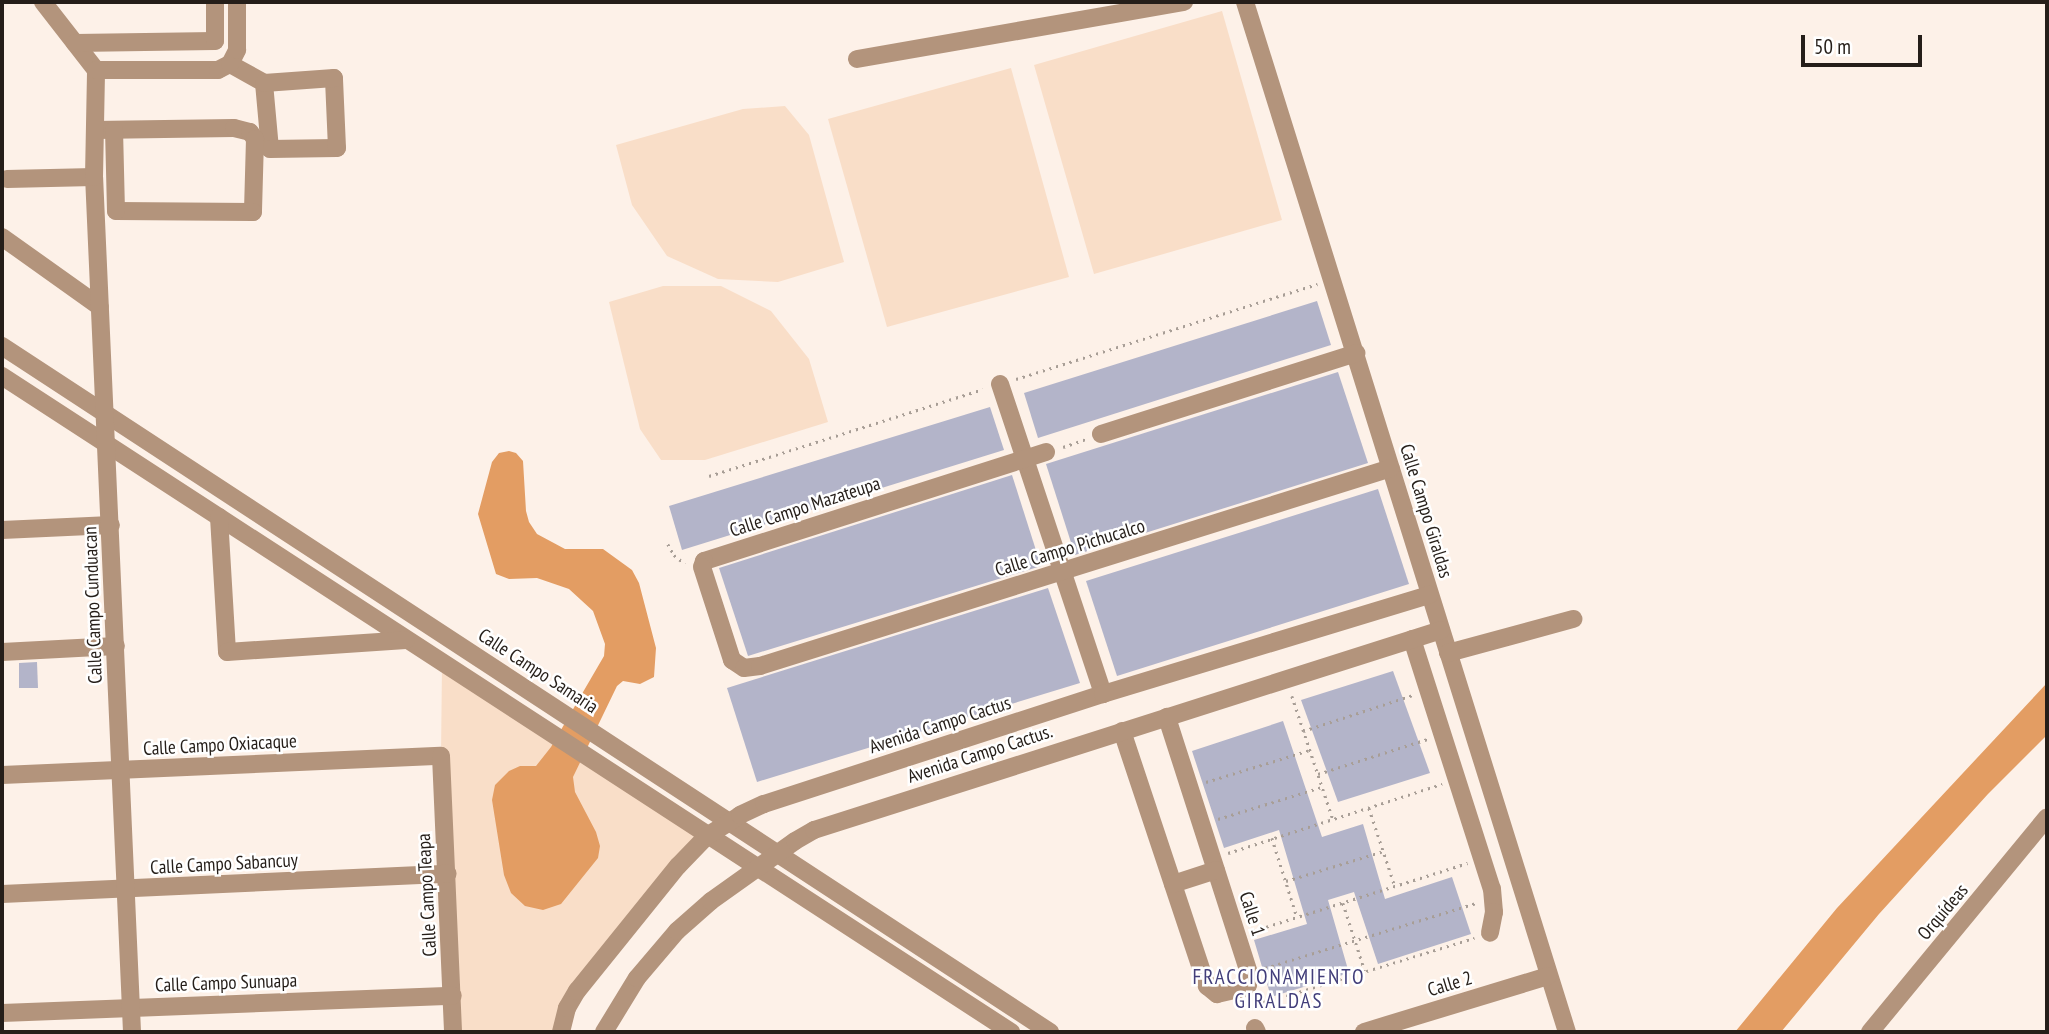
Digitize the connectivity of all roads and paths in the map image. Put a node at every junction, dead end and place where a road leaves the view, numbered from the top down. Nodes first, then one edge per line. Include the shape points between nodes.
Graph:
1 (43, 2) edge
2 (215, 2) edge
3 (237, 2) edge
4 (1184, 2) edge
5 (1245, 2) edge
6 (75, 43) junction
7 (856, 60) dead end
8 (230, 64) junction
9 (96, 70) junction
10 (264, 83) junction
11 (95, 130) junction
12 (114, 130) junction
13 (94, 177) junction
14 (7, 179) dead end
15 (2, 237) edge
16 (1334, 279) junction
17 (100, 307) junction
18 (2, 346) edge
19 (1356, 353) junction
20 (2, 376) edge
21 (1000, 384) junction
22 (106, 413) junction
23 (1101, 434) joint
24 (107, 443) junction
25 (1046, 452) joint
26 (1025, 459) junction
27 (1391, 468) junction
28 (709, 475) dead end
29 (219, 517) junction
30 (111, 525) junction
31 (2, 530) edge
32 (668, 544) dead end
33 (702, 567) junction
34 (1062, 573) junction
35 (1429, 595) junction
36 (1573, 619) dead end
37 (1441, 631) junction
38 (1412, 639) junction
39 (406, 640) junction
40 (116, 646) junction
41 (2, 652) edge
42 (1448, 653) junction
43 (1286, 679) junction
44 (1429, 690) junction
45 (1103, 694) junction
46 (1167, 717) junction
47 (1122, 731) junction
48 (1303, 731) junction
49 (1443, 735) junction
50 (1310, 750) junction
51 (441, 755) joint
52 (121, 771) junction
53 (1318, 774) junction
54 (2, 775) edge
55 (1457, 779) junction
56 (1322, 787) junction
57 (1190, 788) junction
58 (1369, 807) junction
59 (2047, 817) edge
60 (1333, 819) junction
61 (727, 822) junction
62 (1201, 824) junction
63 (707, 835) junction
64 (1272, 838) junction
65 (1384, 851) junction
66 (776, 854) junction
67 (1482, 858) junction
68 (1214, 864) junction
69 (758, 868) junction
70 (447, 874) junction
71 (1286, 881) junction
72 (1173, 884) junction
73 (1395, 886) junction
74 (126, 889) junction
75 (2, 894) edge
76 (1494, 897) junction
77 (1343, 903) junction
78 (1297, 917) junction
79 (1490, 933) joint
80 (1237, 936) junction
81 (1355, 940) junction
82 (1365, 971) junction
83 (1548, 975) junction
84 (1246, 980) junction
85 (453, 996) junction
86 (131, 1007) junction
87 (2, 1013) edge
88 (132, 1032) edge
89 (453, 1032) edge
90 (561, 1032) edge
91 (604, 1032) edge
92 (1011, 1032) edge
93 (1050, 1032) edge
94 (1364, 1032) edge
95 (1567, 1032) edge
96 (1870, 1032) edge

1 - 6 street
2 - 6 street via 215,41
3 - 8 street via 237,50
4 - 7 street
5 - 16 street, Calle Campo Giraldas
6 - 9 street
8 - 9 street via 218,70
8 - 10 street
9 - 11 street, Calle Campo Cunduacan
10 - 10 street via 270,149 337,148 334,78
11 - 12 street
11 - 13 street, Calle Campo Cunduacan
12 - 12 street via 234,128 250,132 255,139 253,212 116,211
13 - 14 street
13 - 17 street, Calle Campo Cunduacan
15 - 17 street
16 - 19 street, Calle Campo Giraldas
16 - 21 path
17 - 22 street, Calle Campo Cunduacan
18 - 22 street, Calle Campo Samaria
19 - 23 street
19 - 27 street, Calle Campo Giraldas
20 - 24 street
21 - 26 street
21 - 28 path
22 - 24 street, Calle Campo Cunduacan
22 - 61 street, Calle Campo Samaria
23 - 25 path
24 - 29 street
24 - 30 street, Calle Campo Cunduacan
25 - 26 street, Calle Campo Mazateupa
26 - 33 street, Calle Campo Mazateupa via 708,560
26 - 34 street
27 - 34 street, Calle Campo Pichucalco
27 - 35 street, Calle Campo Giraldas
29 - 39 street
29 - 39 street via 227,652
30 - 31 street
30 - 40 street, Calle Campo Cunduacan
32 - 33 path via 678,560
33 - 34 street, Calle Campo Pichucalco via 732,660 744,667 760,666
34 - 45 street
35 - 37 street, Calle Campo Giraldas
35 - 45 street, Avenida Campo Cactus
36 - 42 street
37 - 38 street, Avenida Campo Cactus.
37 - 42 street, Calle Campo Giraldas
38 - 43 street, Avenida Campo Cactus.
38 - 44 street
39 - 63 street
40 - 41 street
40 - 52 street, Calle Campo Cunduacan
42 - 83 street, Calle Campo Giraldas
43 - 46 street, Avenida Campo Cactus.
43 - 48 path
44 - 48 path
44 - 49 street
45 - 61 street, Avenida Campo Cactus via 764,804
46 - 47 street, Avenida Campo Cactus.
46 - 57 street, Calle 1
47 - 66 street, Avenida Campo Cactus. via 835,822
47 - 72 street
48 - 50 path
49 - 53 path
49 - 55 street
50 - 53 path
50 - 57 path
51 - 52 street, Calle Campo Oxiacaque
51 - 70 street, Calle Campo Teapa
52 - 54 street, Calle Campo Oxiacaque
52 - 74 street, Calle Campo Cunduacan
53 - 56 path
55 - 58 path
55 - 67 street
56 - 60 path
56 - 62 path
57 - 62 street, Calle 1
58 - 60 path
58 - 65 path
59 - 96 street, Orquídeas
60 - 64 path
61 - 63 street, Avenida Campo Cactus
61 - 66 street, Calle Campo Samaria
62 - 68 street, Calle 1
63 - 69 street
63 - 90 street, Avenida Campo Cactus via 583,982 567,1008
64 - 68 path
64 - 71 path
65 - 71 path
65 - 73 path
66 - 69 street, Avenida Campo Cactus.
66 - 93 street, Calle Campo Samaria
67 - 73 path
67 - 76 street
68 - 72 street
68 - 80 street, Calle 1
69 - 91 street, Avenida Campo Cactus. via 677,931 637,978
69 - 92 street
70 - 74 street, Calle Campo Sabancuy
70 - 85 street, Calle Campo Teapa
71 - 78 path
72 - 84 street via 1207,986 1217,995
73 - 77 path
74 - 75 street, Calle Campo Sabancuy
74 - 86 street, Calle Campo Cunduacan
76 - 79 street
76 - 81 path
77 - 78 path
77 - 81 path
78 - 80 path
79 - 82 path
80 - 84 street, Calle 1
81 - 82 path
81 - 84 path
82 - 84 path via 1266,1002 1255,999
83 - 94 street, Calle 2
83 - 95 street, Calle Campo Giraldas
85 - 86 street, Calle Campo Sunuapa
85 - 89 street, Calle Campo Teapa
86 - 87 street, Calle Campo Sunuapa
86 - 88 street, Calle Campo Cunduacan

